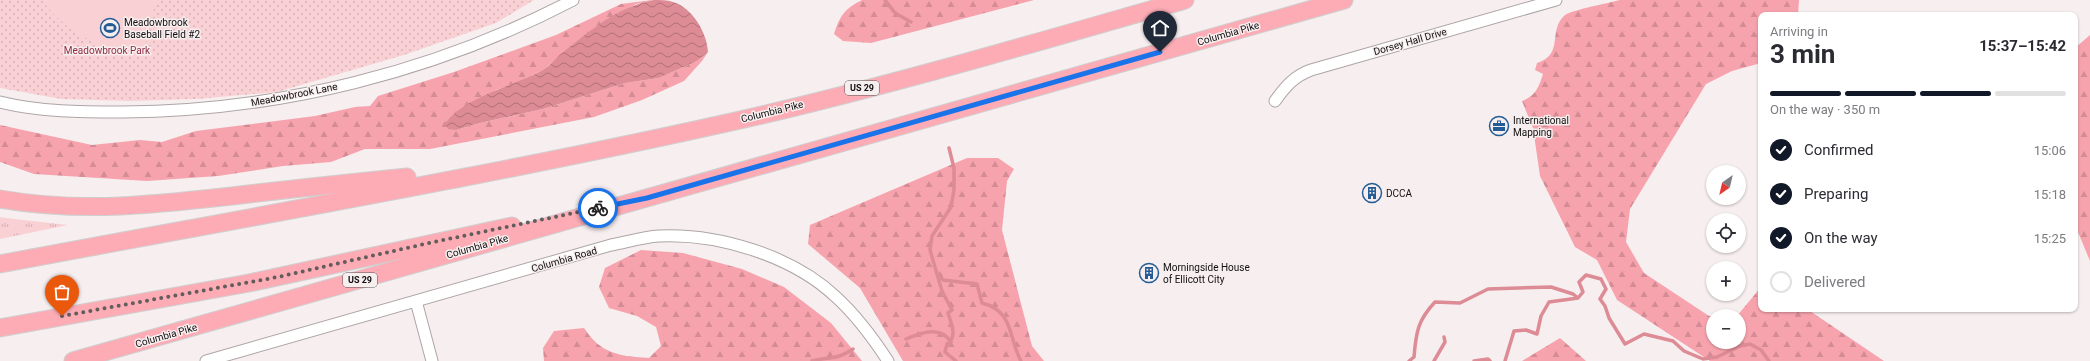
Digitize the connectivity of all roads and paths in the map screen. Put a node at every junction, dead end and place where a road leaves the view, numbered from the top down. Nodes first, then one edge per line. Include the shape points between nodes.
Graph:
1 (573, 0) edge
2 (1185, 0) edge
3 (1344, 0) edge
4 (1556, 0) edge
5 (1275, 101) dead end
6 (0, 102) edge
7 (536, 163) junction
8 (647, 198) junction
9 (0, 199) edge
10 (0, 264) edge
11 (416, 301) junction
12 (0, 328) edge
13 (73, 361) edge
14 (206, 361) edge
15 (432, 361) edge
16 (888, 361) edge

1 - 6 street, Meadowbrook Lane via 526,24 430,61 324,90 273,100 150,112 50,111
2 - 7 highway, Columbia Pike / US 29 via 994,54 758,115
3 - 8 highway, Columbia Pike / US 29
4 - 5 street, Dorsey Hall Drive via 1299,74
7 - 9 highway via 123,207 73,208
7 - 10 highway, Columbia Pike / US 29
8 - 12 highway via 249,283
8 - 13 highway, Columbia Pike / US 29
11 - 14 street, Columbia Road
11 - 15 street
11 - 16 street, Columbia Road via 633,240 658,236 703,238 768,256 812,279 835,296 854,315

